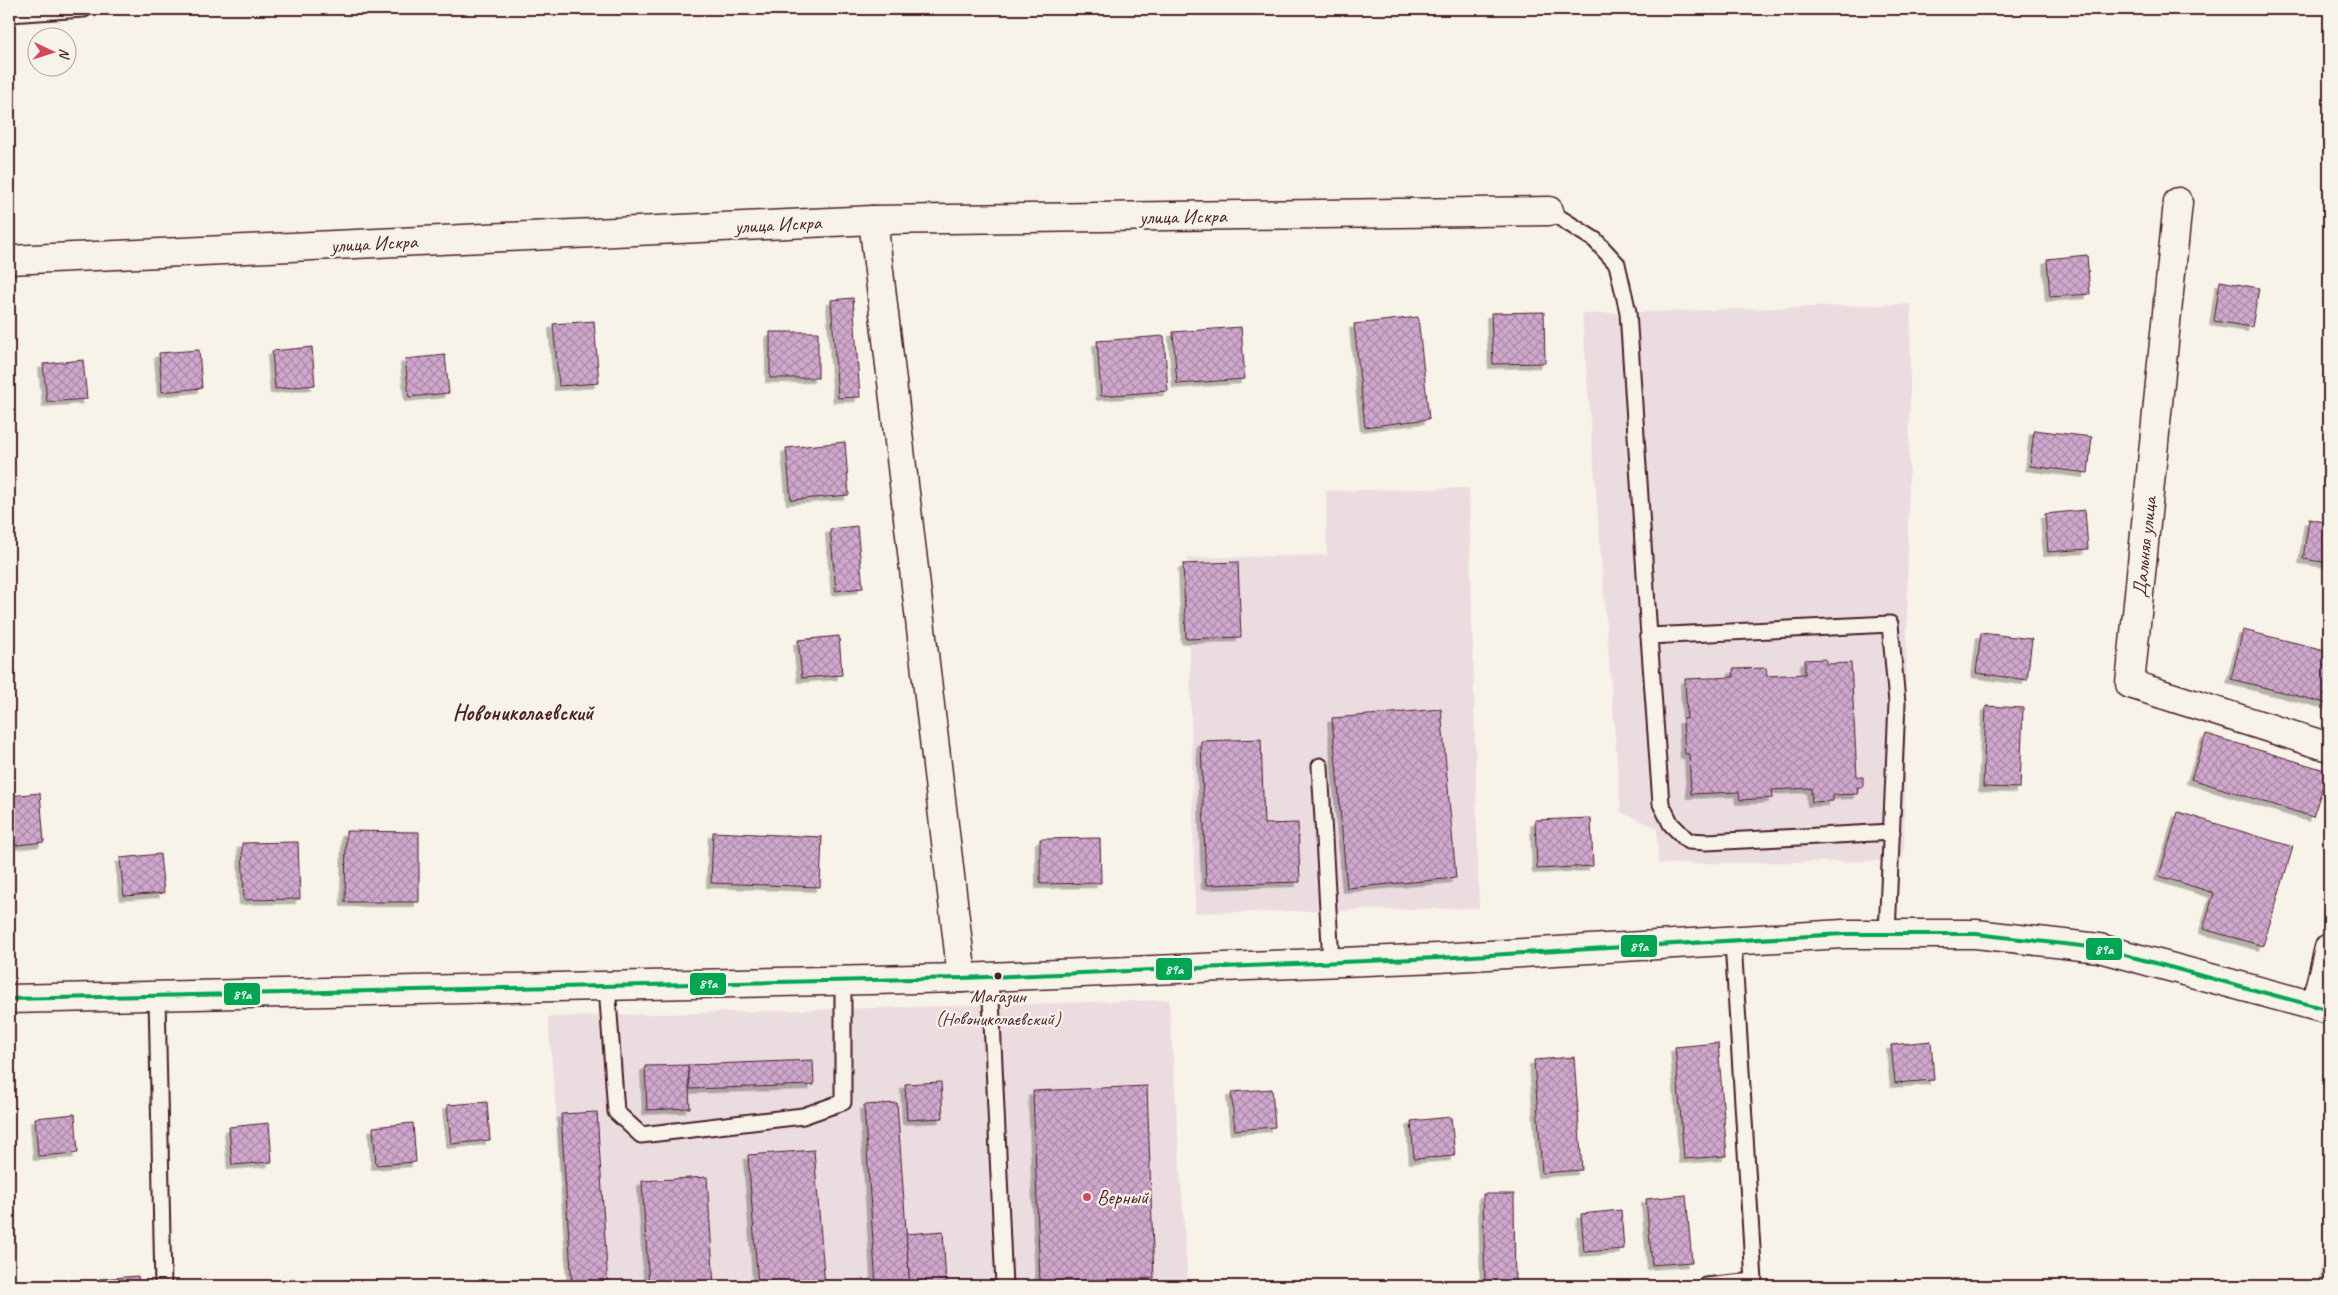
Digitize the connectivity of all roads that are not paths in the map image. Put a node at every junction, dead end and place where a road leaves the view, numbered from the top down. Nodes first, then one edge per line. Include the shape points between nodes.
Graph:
1 (84, 9) edge
2 (9, 14) edge
3 (2178, 202) dead end
4 (1549, 212) joint
5 (873, 220) junction
6 (9, 260) edge
7 (1649, 636) junction
8 (2329, 747) edge
9 (1320, 766) dead end
10 (1892, 832) junction
11 (1887, 934) junction
12 (1733, 942) junction
13 (2329, 948) edge
14 (1331, 963) junction
15 (990, 977) junction
16 (962, 978) junction
17 (843, 981) junction
18 (607, 986) junction
19 (157, 996) junction
20 (9, 999) edge
21 (2322, 1008) edge
22 (163, 1286) edge
23 (1004, 1286) edge
24 (1705, 1286) edge

1 - 2 lane
3 - 8 street, Дальняя улица via 2130,684
4 - 5 street, улица Искра
4 - 7 lane via 1595,240 1618,264 1628,312
5 - 6 street, улица Искра
5 - 16 street
7 - 10 lane via 1661,804 1671,824 1688,841
7 - 10 lane via 1890,624 1897,703
9 - 14 lane
10 - 11 lane
11 - 12 street
11 - 21 street via 1976,934 2099,948
12 - 14 street
12 - 24 lane via 1754,1281
13 - 21 street
14 - 15 street
15 - 16 street
15 - 23 lane
16 - 17 street
17 - 18 street
17 - 18 lane via 842,1102 802,1116 641,1135 616,1112
18 - 19 street
19 - 20 street
19 - 22 lane

